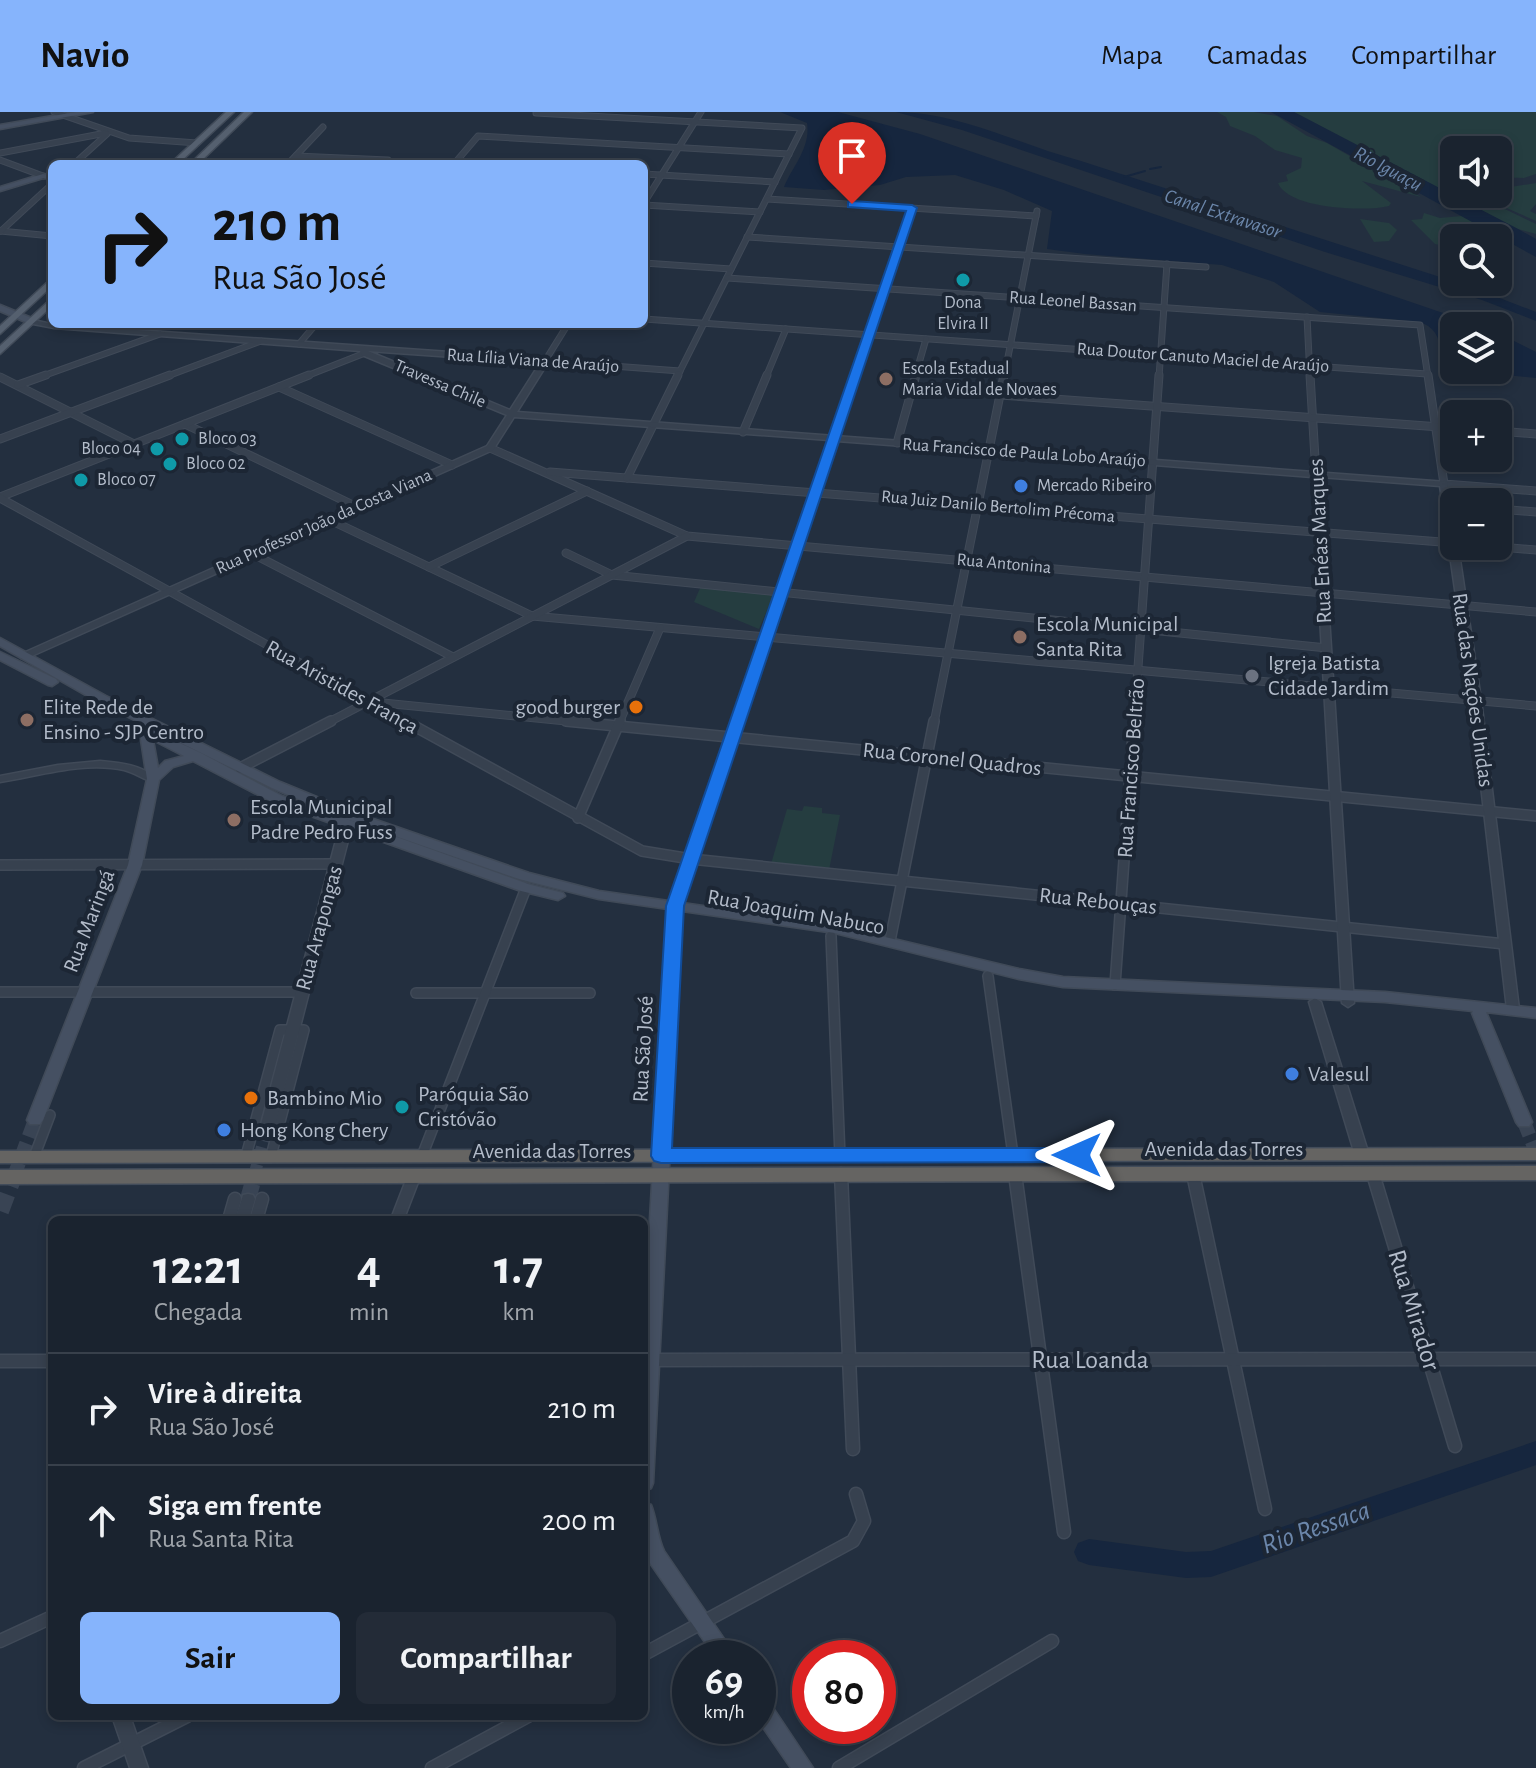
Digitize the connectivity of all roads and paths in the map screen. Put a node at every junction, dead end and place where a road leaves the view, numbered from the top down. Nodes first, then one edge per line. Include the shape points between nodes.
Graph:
1 (54, 112) edge
2 (89, 112) edge
3 (230, 112) edge
4 (248, 112) edge
5 (701, 112) edge
6 (536, 113) edge
7 (66, 116) junction
8 (695, 122) junction
9 (0, 127) edge
10 (323, 127) dead end
11 (110, 132) junction
12 (197, 143) junction
13 (679, 148) junction
14 (0, 153) edge
15 (789, 154) junction
16 (296, 156) junction
17 (0, 160) edge
18 (78, 160) edge
19 (178, 160) edge
20 (198, 160) edge
21 (292, 160) edge
22 (388, 160) dead end
23 (458, 160) edge
24 (648, 174) edge
25 (661, 175) junction
26 (48, 176) edge
27 (775, 182) junction
28 (48, 188) edge
29 (0, 189) edge
30 (648, 197) edge
31 (767, 199) junction
32 (648, 204) edge
33 (912, 208) junction
34 (760, 212) junction
35 (1, 232) edge
36 (48, 236) edge
37 (747, 237) junction
38 (899, 247) junction
39 (1028, 255) junction
40 (648, 263) edge
41 (1167, 264) junction
42 (1206, 267) dead end
43 (731, 269) junction
44 (727, 278) junction
45 (48, 285) edge
46 (885, 289) junction
47 (1020, 298) junction
48 (48, 305) edge
49 (0, 308) edge
50 (1164, 308) junction
51 (16, 315) junction
52 (1307, 317) junction
53 (648, 319) edge
54 (31, 321) junction
55 (704, 324) junction
56 (48, 325) edge
57 (1420, 325) joint
58 (80, 328) edge
59 (313, 328) edge
60 (566, 328) edge
61 (786, 329) junction
62 (0, 331) edge
63 (160, 334) junction
64 (869, 335) junction
65 (926, 339) junction
66 (261, 341) junction
67 (299, 344) junction
68 (1010, 345) junction
69 (0, 351) edge
70 (372, 351) junction
71 (1161, 355) junction
72 (545, 361) junction
73 (1310, 366) junction
74 (680, 371) junction
75 (1427, 374) junction
76 (0, 377) edge
77 (18, 385) junction
78 (279, 387) junction
79 (1000, 395) junction
80 (1156, 404) junction
81 (71, 412) junction
82 (511, 414) junction
83 (1313, 417) junction
84 (185, 424) junction
85 (653, 425) junction
86 (1435, 426) junction
87 (1440, 427) edge
88 (743, 432) junction
89 (1512, 432) edge
90 (1536, 434) edge
91 (834, 438) junction
92 (0, 439) edge
93 (897, 443) junction
94 (134, 444) junction
95 (490, 448) junction
96 (989, 450) junction
97 (1153, 462) junction
98 (452, 465) junction
99 (542, 471) junction
100 (1316, 475) junction
101 (627, 478) junction
102 (1444, 484) junction
103 (1445, 488) edge
104 (587, 491) junction
105 (1536, 491) edge
106 (815, 493) junction
107 (0, 497) edge
108 (978, 506) junction
109 (357, 507) junction
110 (1512, 510) edge
111 (1536, 512) edge
112 (1149, 519) junction
113 (330, 520) junction
114 (1320, 533) junction
115 (687, 536) junction
116 (1440, 542) edge
117 (797, 545) junction
118 (1512, 548) edge
119 (1536, 550) edge
120 (566, 553) dead end
121 (253, 554) junction
122 (1455, 560) edge
123 (967, 561) junction
124 (429, 567) junction
125 (612, 575) junction
126 (1145, 577) junction
127 (169, 592) junction
128 (781, 592) junction
129 (1323, 593) junction
130 (1462, 605) junction
131 (957, 610) junction
132 (1536, 612) edge
133 (532, 616) junction
134 (660, 628) junction
135 (1141, 629) junction
136 (766, 637) junction
137 (0, 641) edge
138 (1327, 648) junction
139 (948, 653) junction
140 (25, 656) junction
141 (453, 657) junction
142 (2, 658) edge
143 (1138, 670) junction
144 (1329, 687) junction
145 (1476, 700) junction
146 (368, 701) junction
147 (1536, 706) edge
148 (618, 726) junction
149 (146, 732) junction
150 (732, 737) junction
151 (193, 756) junction
152 (927, 756) junction
153 (220, 757) junction
154 (240, 768) junction
155 (1130, 776) junction
156 (0, 779) edge
157 (153, 779) junction
158 (1335, 796) junction
159 (1489, 811) junction
160 (1536, 816) edge
161 (578, 818) junction
162 (347, 820) junction
163 (691, 859) junction
164 (336, 864) junction
165 (0, 865) edge
166 (135, 865) junction
167 (902, 881) junction
168 (526, 888) junction
169 (1121, 904) junction
170 (675, 910) junction
171 (1343, 927) junction
172 (831, 936) junction
173 (890, 941) junction
174 (1505, 944) junction
175 (988, 976) junction
176 (1115, 985) junction
177 (0, 992) edge
178 (85, 992) junction
179 (302, 992) junction
180 (416, 993) dead end
181 (485, 993) junction
182 (590, 993) dead end
183 (1348, 999) junction
184 (1315, 1002) junction
185 (1479, 1013) junction
186 (1513, 1013) junction
187 (1536, 1013) edge
188 (1536, 1021) edge
189 (293, 1030) junction
190 (50, 1115) dead end
191 (35, 1120) tunnel mouth
192 (1524, 1122) tunnel mouth
193 (266, 1132) tunnel mouth
194 (1536, 1154) edge
195 (1362, 1155) junction
196 (246, 1156) junction
197 (271, 1156) junction
198 (422, 1156) junction
199 (0, 1157) edge
200 (34, 1157) junction
201 (1014, 1164) junction
202 (661, 1165) junction
203 (841, 1165) junction
204 (1193, 1173) junction
205 (1373, 1173) junction
206 (1536, 1173) edge
207 (414, 1176) junction
208 (0, 1177) edge
209 (248, 1199) junction
210 (233, 1216) edge
211 (243, 1216) edge
212 (254, 1216) edge
213 (399, 1216) edge
214 (648, 1346) edge
215 (1428, 1359) junction
216 (1536, 1359) edge
217 (648, 1360) edge
218 (850, 1360) junction
219 (1041, 1360) junction
220 (1233, 1360) junction
221 (0, 1361) edge
222 (48, 1361) edge
223 (1455, 1446) dead end
224 (853, 1449) dead end
225 (856, 1494) dead end
226 (1265, 1509) dead end
227 (1064, 1532) dead end
228 (648, 1534) edge
229 (48, 1619) edge
230 (703, 1623) junction
231 (715, 1640) edge
232 (0, 1641) edge
233 (1052, 1641) dead end
234 (648, 1652) edge
235 (122, 1720) edge
236 (179, 1720) edge
237 (521, 1720) edge
238 (776, 1729) edge
239 (129, 1745) junction
240 (84, 1768) edge
241 (139, 1768) edge
242 (432, 1768) edge
243 (803, 1768) edge
244 (839, 1768) edge

1 - 7 street
2 - 7 main road
3 - 12 main road
4 - 20 main road
5 - 8 street
6 - 8 street
7 - 9 main road
7 - 11 street
8 - 13 street
8 - 15 street via 802,128
10 - 16 street
11 - 12 street
11 - 14 street
11 - 18 street
12 - 19 main road
13 - 15 street
13 - 23 street via 478,136
13 - 25 street
15 - 27 street
16 - 21 street
16 - 22 street
17 - 26 street
24 - 25 street
25 - 27 street
25 - 30 street
26 - 29 main road
27 - 31 street
28 - 35 street
31 - 33 street
31 - 34 street
32 - 34 street
33 - 38 street
33 - 39 street via 1037,213
34 - 37 street
35 - 36 street
37 - 38 street
37 - 43 street
38 - 39 street
38 - 46 street
39 - 41 street
39 - 47 street
40 - 43 street
41 - 42 street
41 - 50 street, Rua Francisco Beltrão
43 - 44 street
44 - 46 street, Rua Leonel Bassan
44 - 55 street
45 - 51 main road
46 - 47 street, Rua Leonel Bassan
46 - 64 street
47 - 50 street, Rua Leonel Bassan
47 - 68 street
48 - 54 main road
49 - 51 main road
50 - 52 street, Rua Leonel Bassan
50 - 71 street, Rua Francisco Beltrão
51 - 54 main road
51 - 62 main road
52 - 57 street, Rua Leonel Bassan
52 - 73 street, Rua Enéas Marques
53 - 55 street, Rua Doutor Canuto Maciel de Araújo
54 - 56 street, Rua Lília Viana de Araújo
54 - 69 main road
55 - 61 street, Rua Doutor Canuto Maciel de Araújo
55 - 74 street
57 - 75 street, Rua das Nações Unidas
58 - 63 street, Rua Lília Viana de Araújo
59 - 67 street
60 - 72 street
61 - 64 street, Rua Doutor Canuto Maciel de Araújo
61 - 88 street
63 - 66 street, Rua Lília Viana de Araújo
63 - 77 street
64 - 65 street, Rua Doutor Canuto Maciel de Araújo
64 - 91 street
65 - 68 street, Rua Doutor Canuto Maciel de Araújo
65 - 93 street
66 - 67 street, Rua Lília Viana de Araújo
66 - 81 street
67 - 70 street, Rua Lília Viana de Araújo
68 - 71 street, Rua Doutor Canuto Maciel de Araújo
68 - 79 street
70 - 72 street, Rua Lília Viana de Araújo
70 - 78 street
70 - 82 street, Travessa Chile
71 - 73 street, Rua Doutor Canuto Maciel de Araújo
71 - 80 street, Rua Francisco Beltrão
72 - 74 street, Rua Lília Viana de Araújo
72 - 82 street
73 - 75 street, Rua Doutor Canuto Maciel de Araújo
73 - 83 street, Rua Enéas Marques
74 - 85 street
75 - 86 street, Rua das Nações Unidas
76 - 77 street
77 - 81 street
78 - 84 street
78 - 98 street
79 - 80 street
79 - 96 street
80 - 83 street
80 - 97 street, Rua Francisco Beltrão
81 - 92 street
81 - 94 street
82 - 85 street, Rua Francisco de Paula Lobo Araújo
82 - 95 street
83 - 86 street
83 - 100 street, Rua Enéas Marques
84 - 94 street
84 - 109 street
85 - 88 street, Rua Francisco de Paula Lobo Araújo
85 - 101 street
86 - 87 street
86 - 102 street, Rua das Nações Unidas
88 - 91 street, Rua Francisco de Paula Lobo Araújo
89 - 90 street
91 - 93 street, Rua Francisco de Paula Lobo Araújo
91 - 106 street
93 - 96 street, Rua Francisco de Paula Lobo Araújo
94 - 107 street
95 - 98 street, Rua Professor João da Costa Viana
95 - 99 street, Rua Antonina
96 - 97 street, Rua Francisco de Paula Lobo Araújo
96 - 108 street
97 - 100 street, Rua Francisco de Paula Lobo Araújo
97 - 112 street, Rua Francisco Beltrão
98 - 109 street, Rua Professor João da Costa Viana
99 - 101 street, Rua Juiz Danilo Bertolim Précoma
99 - 104 street, Rua Antonina
100 - 102 street, Rua Francisco de Paula Lobo Araújo
100 - 114 street, Rua Enéas Marques
101 - 106 street, Rua Juiz Danilo Bertolim Précoma
102 - 103 street, Rua das Nações Unidas
102 - 105 street, Rua Francisco de Paula Lobo Araújo
104 - 115 street, Rua Antonina
104 - 124 street
106 - 108 street, Rua Juiz Danilo Bertolim Précoma
106 - 117 street
107 - 127 street, Rua Aristides França
108 - 112 street, Rua Juiz Danilo Bertolim Précoma
108 - 123 street
109 - 113 street, Rua Professor João da Costa Viana
110 - 111 street
112 - 114 street, Rua Juiz Danilo Bertolim Précoma
112 - 126 street, Rua Francisco Beltrão
113 - 121 street, Rua Professor João da Costa Viana
113 - 124 street
114 - 116 street, Rua Juiz Danilo Bertolim Précoma
114 - 129 street, Rua Enéas Marques
115 - 117 street, Rua Antonina
115 - 125 street
117 - 123 street, Rua Antonina
117 - 128 street
118 - 119 street
120 - 125 street
121 - 127 street, Rua Professor João da Costa Viana
121 - 141 street
122 - 130 street, Rua das Nações Unidas
123 - 126 street, Rua Antonina
123 - 131 street
124 - 133 street
125 - 128 street
125 - 133 street
126 - 129 street, Rua Antonina
126 - 135 street, Rua Francisco Beltrão
127 - 140 street, Rua Professor João da Costa Viana
127 - 146 street, Rua Aristides França
128 - 131 street
128 - 136 street
129 - 130 street, Rua Antonina
129 - 138 street, Rua Enéas Marques
130 - 132 street, Rua Antonina
130 - 145 street, Rua das Nações Unidas
131 - 135 street
131 - 139 street
133 - 134 street
133 - 141 street
134 - 136 street
134 - 148 street
135 - 138 street
135 - 143 street, Rua Francisco Beltrão
136 - 139 street
136 - 150 street
137 - 140 main road, Rua Joaquim Nabuco
138 - 144 street, Rua Enéas Marques
139 - 143 street
139 - 152 street
140 - 153 main road, Rua Joaquim Nabuco
141 - 146 street
142 - 149 main road, Rua Joaquim Nabuco
143 - 144 street
143 - 155 street, Rua Francisco Beltrão
144 - 145 street
144 - 158 street, Rua Enéas Marques
145 - 147 street
145 - 159 street, Rua das Nações Unidas
146 - 148 street, Rua Coronel Quadros
146 - 154 street
146 - 161 street, Rua Aristides França
148 - 150 street, Rua Coronel Quadros
148 - 161 street
149 - 151 main road, Rua Joaquim Nabuco
149 - 157 main road, Rua Maringá
150 - 152 street, Rua Coronel Quadros
150 - 163 street
151 - 153 main road
151 - 157 main road via 169,764
151 - 162 main road, Rua Joaquim Nabuco via 256,789
152 - 155 street, Rua Coronel Quadros
152 - 167 street
153 - 154 main road, Rua Joaquim Nabuco
154 - 162 main road, Rua Joaquim Nabuco
155 - 158 street, Rua Coronel Quadros
155 - 169 street, Rua Francisco Beltrão
156 - 157 street via 110,764 138,769
157 - 166 main road, Rua Maringá
158 - 159 street, Rua Coronel Quadros
158 - 171 street, Rua Enéas Marques
159 - 160 street, Rua Coronel Quadros
159 - 174 street, Rua das Nações Unidas
161 - 163 street, Rua Aristides França via 630,846
162 - 164 street, Rua Arapongas
162 - 168 main road, Rua Joaquim Nabuco
162 - 170 main road, Rua Joaquim Nabuco via 550,884
163 - 167 street, Rua Rebouças
163 - 170 street
164 - 166 street
164 - 179 street, Rua Arapongas
165 - 166 street
166 - 178 main road, Rua Maringá
167 - 169 street, Rua Rebouças
167 - 173 street
168 - 170 main road, Rua Joaquim Nabuco via 576,900
168 - 181 street
169 - 171 street, Rua Rebouças
169 - 176 street, Rua Francisco Beltrão
170 - 172 main road, Rua Joaquim Nabuco
170 - 173 main road, Rua Joaquim Nabuco via 814,925
170 - 202 main road, Rua São José
171 - 174 street, Rua Rebouças
171 - 183 street, Rua Enéas Marques
172 - 175 main road, Rua Joaquim Nabuco
172 - 203 street
173 - 176 main road, Rua Joaquim Nabuco via 1019,974
174 - 186 street, Rua das Nações Unidas
175 - 184 main road, Rua Joaquim Nabuco via 1089,993
175 - 201 street
176 - 183 main road, Rua Joaquim Nabuco
177 - 178 street
178 - 179 street
178 - 191 main road, Rua Maringá
179 - 189 street, Rua Arapongas
180 - 181 street
181 - 182 street
181 - 198 street
183 - 184 main road, Rua Joaquim Nabuco
183 - 185 main road, Rua Joaquim Nabuco
183 - 186 main road, Rua Joaquim Nabuco
184 - 195 street
185 - 186 main road, Rua Joaquim Nabuco
185 - 192 main road
186 - 187 main road, Rua Joaquim Nabuco
186 - 188 main road, Rua Joaquim Nabuco
189 - 193 street, Rua Arapongas
189 - 196 street, Rua Arapongas via 280,1030
189 - 197 street, Rua Arapongas via 304,1030
190 - 200 street
194 - 195 highway, Avenida das Torres
195 - 201 highway, Avenida das Torres
196 - 197 highway, Avenida das Torres
196 - 200 highway, Avenida das Torres
197 - 198 highway, Avenida das Torres
198 - 202 highway, Avenida das Torres
199 - 200 highway, Avenida das Torres
201 - 203 highway, Avenida das Torres
201 - 204 highway, Avenida das Torres
201 - 219 street
202 - 203 highway, Avenida das Torres
202 - 207 highway, Avenida das Torres
202 - 214 main road, Rua São José
203 - 218 street
204 - 205 highway, Avenida das Torres
204 - 220 street
205 - 206 highway, Avenida das Torres
205 - 215 street, Rua Mirador
207 - 208 highway, Avenida das Torres
207 - 213 street
209 - 210 street
209 - 211 street
209 - 212 street
215 - 216 street, Rua Loanda
215 - 220 street, Rua Loanda
215 - 223 street, Rua Mirador
217 - 218 street, Rua Loanda
218 - 219 street, Rua Loanda
218 - 224 street
219 - 220 street, Rua Loanda
219 - 227 street
220 - 226 street
221 - 222 street
225 - 230 street via 864,1521 853,1541
228 - 230 main road via 657,1557
229 - 232 street
230 - 231 main road
230 - 234 street
233 - 244 street
235 - 239 street
236 - 239 street
237 - 242 street
238 - 243 main road
239 - 240 street
239 - 241 street

